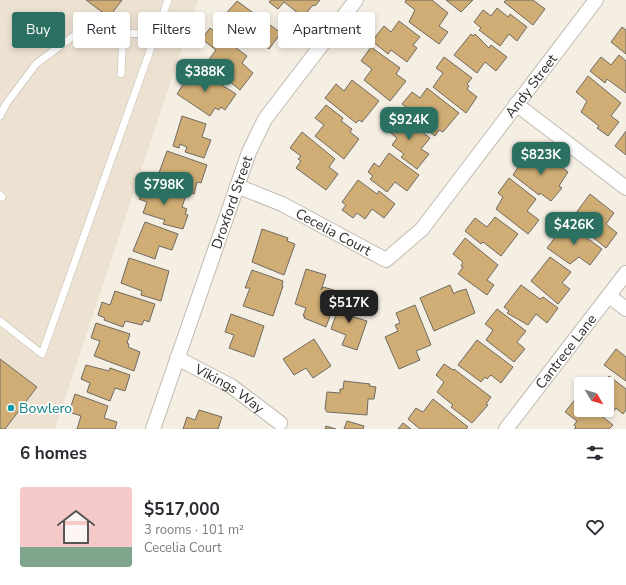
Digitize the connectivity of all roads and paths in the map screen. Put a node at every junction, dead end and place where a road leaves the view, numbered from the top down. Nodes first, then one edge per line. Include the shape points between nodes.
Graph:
1 (168, 0) edge
2 (356, 0) edge
3 (596, 0) edge
4 (164, 12) edge
5 (73, 36) edge
6 (123, 48) edge
7 (151, 48) edge
8 (121, 74) dead end
9 (516, 104) junction
10 (0, 116) edge
11 (237, 186) junction
12 (626, 188) edge
13 (422, 229) joint
14 (626, 273) edge
15 (609, 296) junction
16 (626, 309) edge
17 (0, 321) edge
18 (177, 358) junction
19 (280, 423) dead end
20 (152, 429) edge
21 (506, 429) edge

1 - 4 lane
2 - 11 street, Droxford Street via 265,118
3 - 9 street, Andy Street
5 - 10 lane via 36,64
6 - 8 lane
7 - 17 lane via 42,354
9 - 12 street
9 - 13 street, Andy Street
11 - 13 street, Cecelia Court via 282,204 386,260
11 - 18 street, Droxford Street
14 - 15 street, Cantrece Lane
15 - 16 street
15 - 21 street, Cantrece Lane
18 - 19 street, Vikings Way via 231,386
18 - 20 street, Droxford Street

